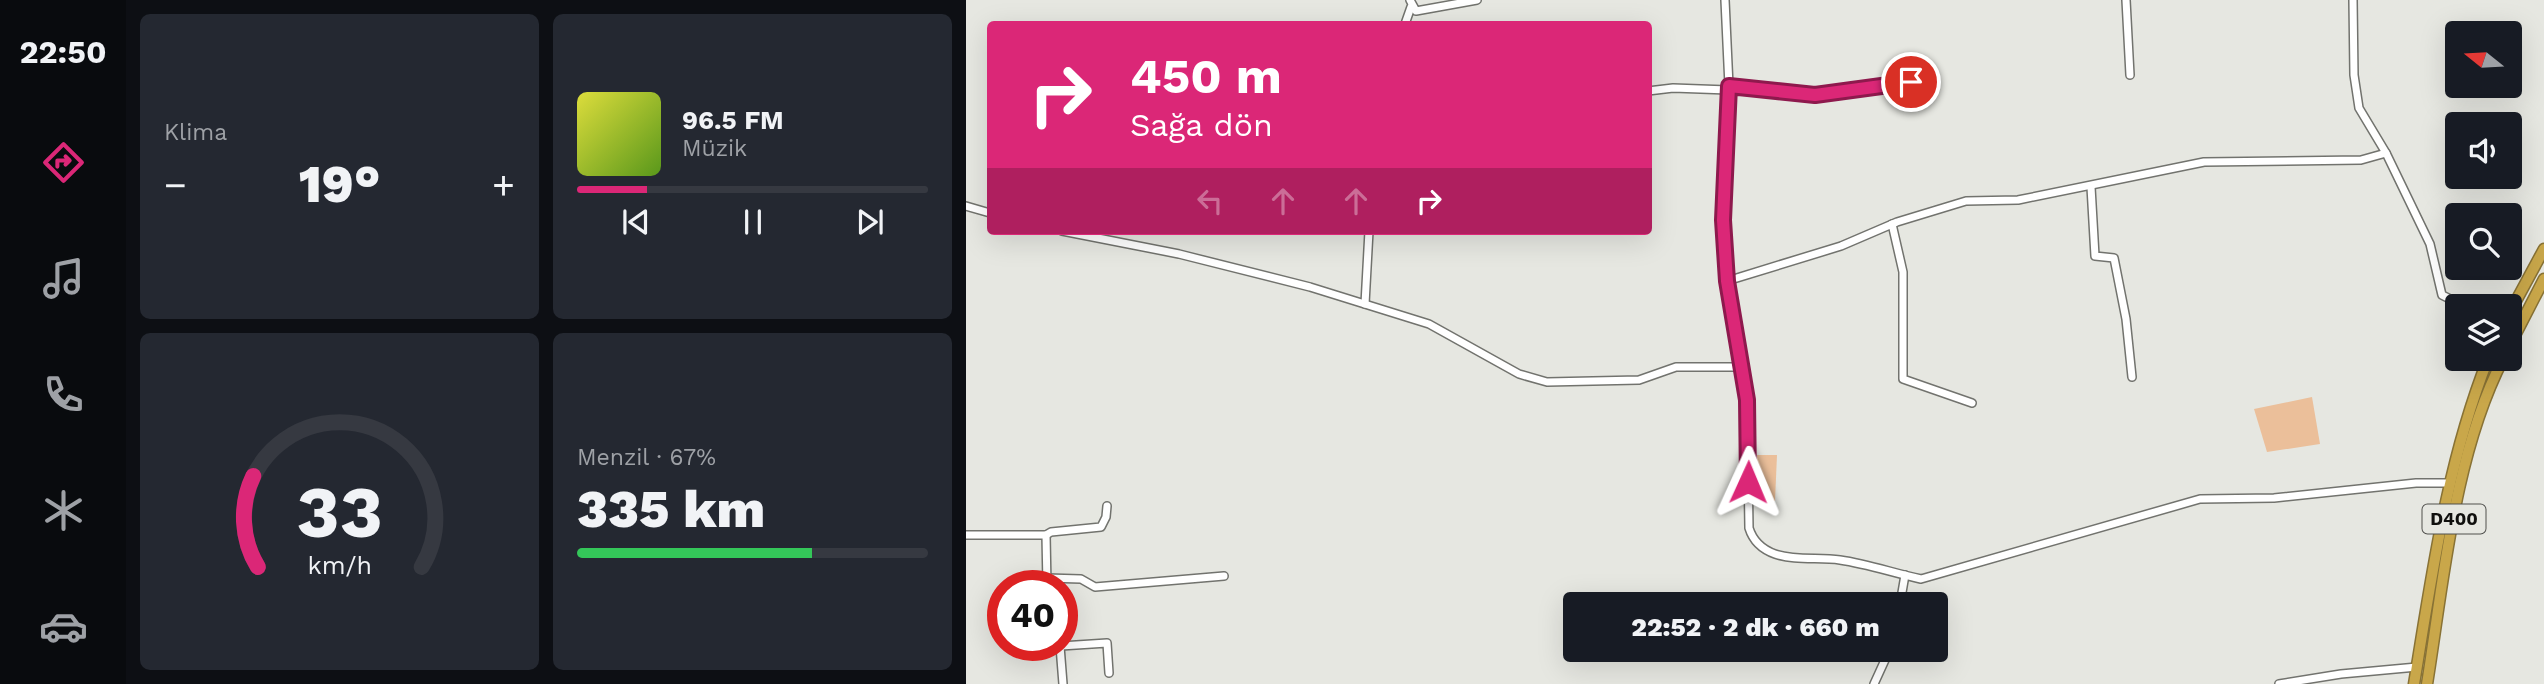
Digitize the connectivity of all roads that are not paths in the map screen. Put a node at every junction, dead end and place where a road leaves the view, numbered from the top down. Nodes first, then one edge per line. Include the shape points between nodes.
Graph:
1 (1477, 0) edge
2 (1725, 0) edge
3 (2126, 0) edge
4 (2353, 0) edge
5 (1411, 4) edge
6 (1406, 21) edge
7 (2130, 75) dead end
8 (1927, 81) dead end
9 (1729, 88) junction
10 (1652, 91) edge
11 (2386, 153) junction
12 (2091, 187) junction
13 (966, 206) edge
14 (987, 212) edge
15 (1892, 224) junction
16 (1082, 235) edge
17 (1369, 235) edge
18 (2544, 248) edge
19 (2544, 279) edge
20 (1727, 281) junction
21 (2519, 294) edge
22 (2445, 296) edge
23 (1365, 304) junction
24 (2522, 322) edge
25 (1743, 367) junction
26 (2483, 371) edge
27 (2498, 371) edge
28 (2132, 377) dead end
29 (1972, 403) dead end
30 (2455, 484) junction
31 (1107, 506) dead end
32 (966, 535) edge
33 (1046, 536) junction
34 (1047, 570) edge
35 (1905, 575) junction
36 (1224, 576) dead end
37 (1078, 579) edge
38 (1902, 592) edge
39 (1078, 645) edge
40 (1061, 661) edge
41 (1884, 662) edge
42 (2417, 667) junction
43 (1109, 673) dead end
44 (1063, 684) edge
45 (1874, 684) edge
46 (2279, 684) edge
47 (2414, 684) edge
48 (2427, 684) edge

1 - 5 street via 1416,11
2 - 9 street
3 - 7 street
4 - 11 street via 2355,95
5 - 6 street
8 - 9 street via 1815,95
9 - 10 street
9 - 20 street via 1723,220
11 - 12 street via 2361,160 2204,162
11 - 22 street via 2430,244
12 - 15 street via 2018,200 1966,201
12 - 28 street via 2095,256 2113,258
13 - 14 street
15 - 20 street via 1841,246
15 - 29 street via 1903,272 1903,379
16 - 23 street via 1179,254
17 - 23 street
18 - 21 highway
19 - 24 highway
20 - 25 street
23 - 25 street via 1429,324 1519,374 1546,382 1639,380 1676,367
25 - 35 street via 1752,538 1773,554 1838,560
26 - 30 highway, D400
27 - 30 highway, D400
30 - 35 street via 2200,499 1921,579
30 - 42 highway, D400
30 - 48 highway, D400
31 - 33 street via 1101,527
32 - 33 street
33 - 34 street
35 - 38 street
36 - 37 street via 1095,587
39 - 43 street via 1108,643
40 - 44 street
41 - 45 street
42 - 46 street
42 - 47 highway, D400

